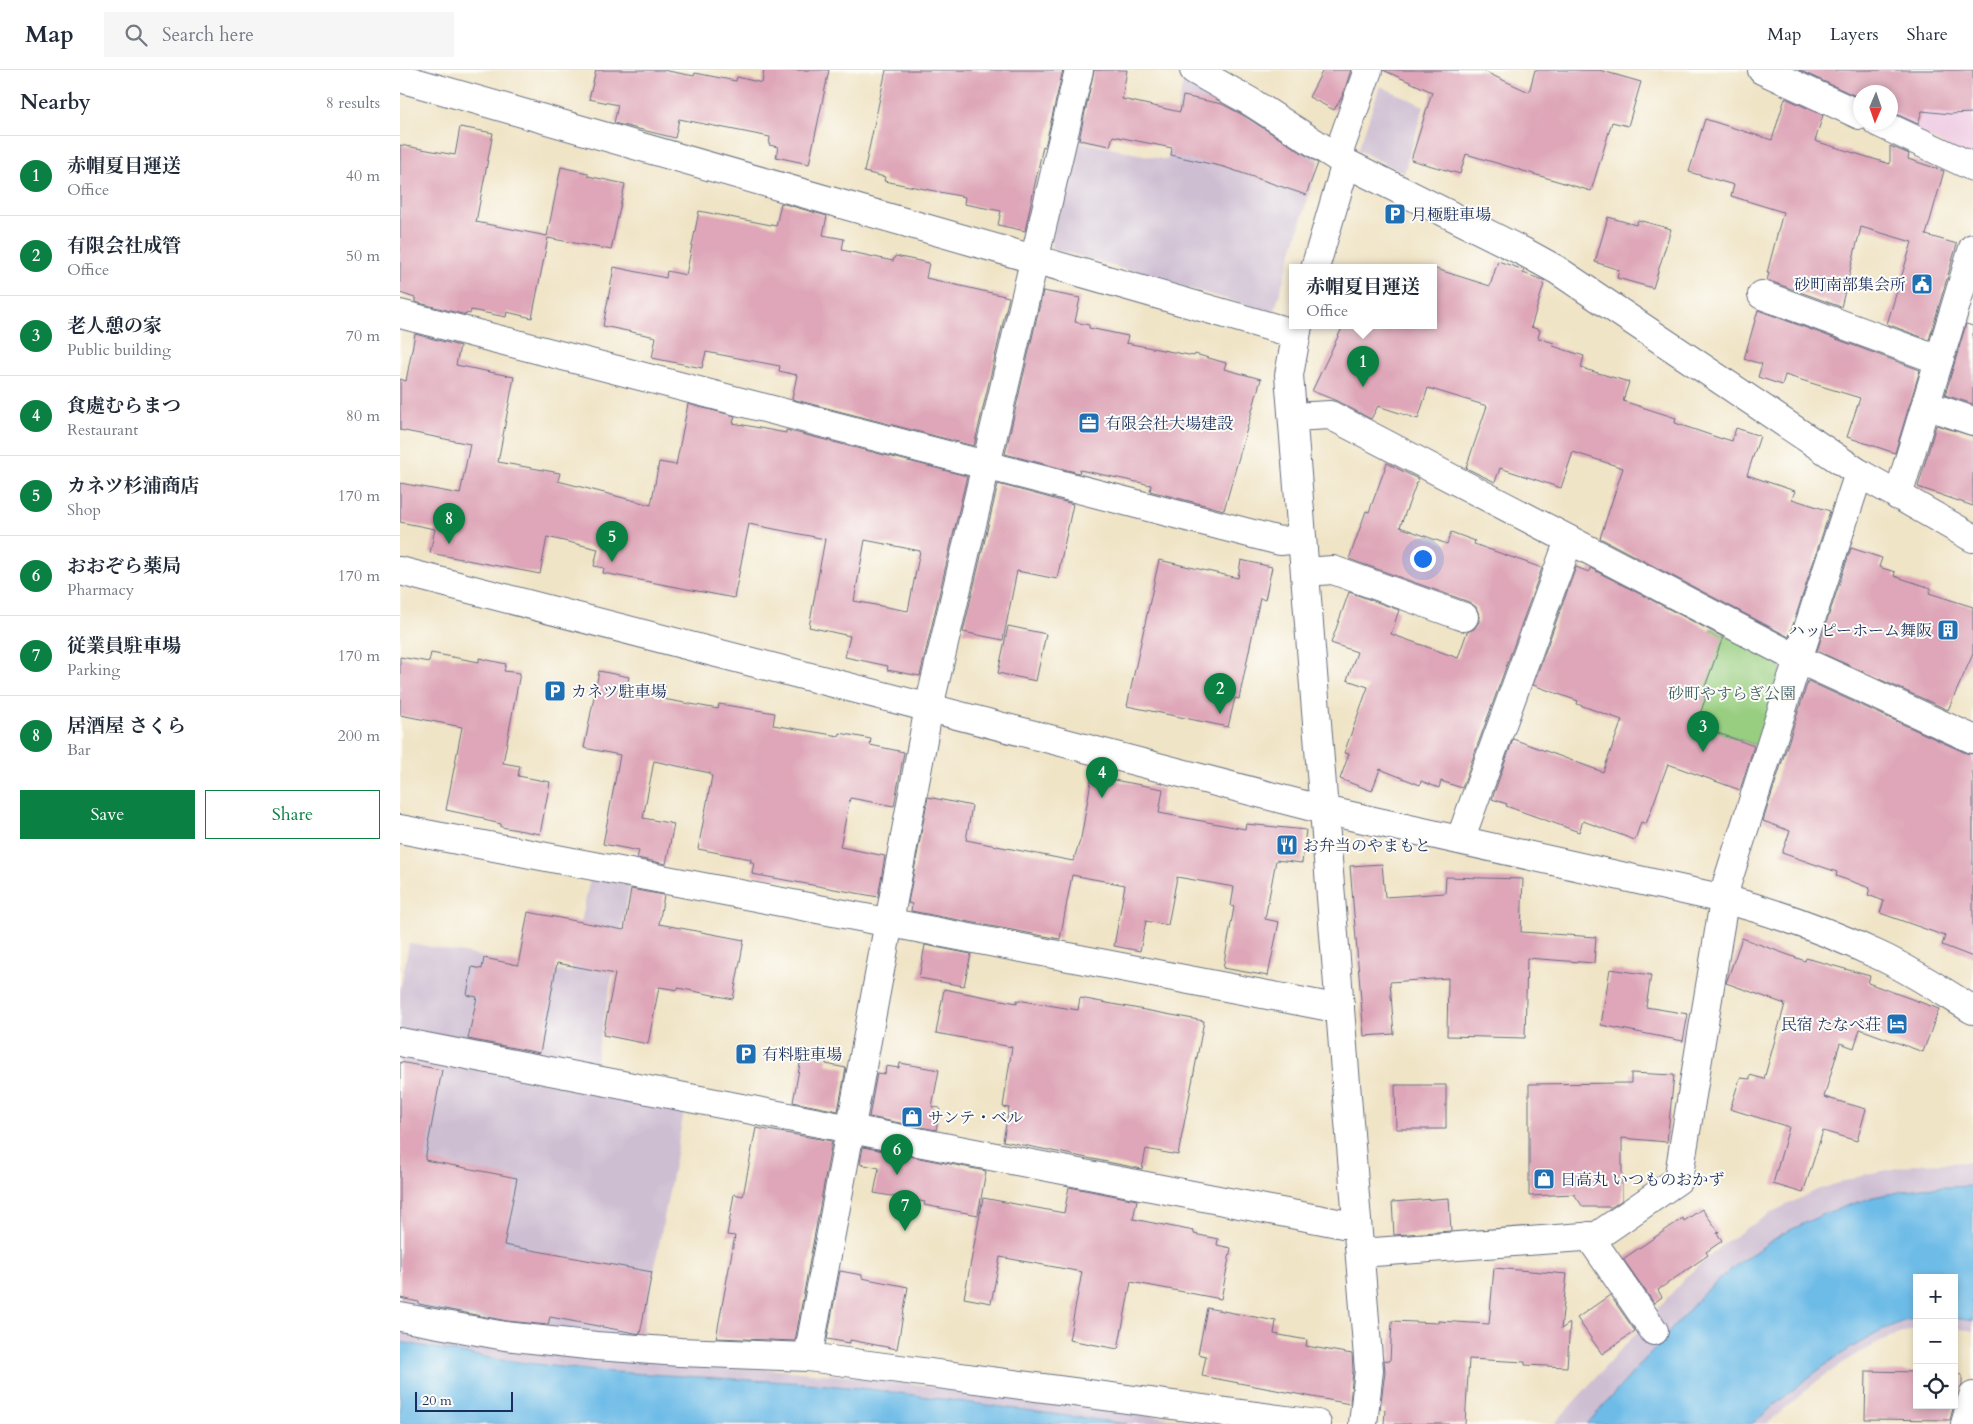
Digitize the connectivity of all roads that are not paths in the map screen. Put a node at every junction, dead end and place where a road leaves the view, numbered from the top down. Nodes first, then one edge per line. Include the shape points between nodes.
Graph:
1 (1079, 70) edge
2 (1194, 70) edge
3 (1368, 70) edge
4 (1762, 70) edge
5 (400, 78) edge
6 (1853, 112) edge
7 (1893, 130) edge
8 (1342, 160) junction
9 (1973, 167) edge
10 (1973, 248) edge
11 (1034, 260) junction
12 (1316, 264) edge
13 (1762, 295) dead end
14 (400, 314) edge
15 (1289, 328) edge
16 (1297, 330) edge
17 (1939, 360) junction
18 (1926, 405) junction
19 (1293, 417) junction
20 (1973, 421) edge
21 (986, 465) junction
22 (1859, 474) junction
23 (1898, 496) junction
24 (1973, 538) edge
25 (1302, 539) junction
26 (1569, 540) junction
27 (400, 571) edge
28 (1305, 572) junction
29 (1464, 617) dead end
30 (1798, 659) junction
31 (929, 707) junction
32 (1973, 739) edge
33 (1324, 810) junction
34 (400, 829) edge
35 (1460, 840) junction
36 (1724, 899) junction
37 (889, 922) junction
38 (1340, 1005) junction
39 (1973, 1010) edge
40 (400, 1042) edge
41 (850, 1129) junction
42 (1357, 1223) junction
43 (1589, 1236) junction
44 (1360, 1253) junction
45 (400, 1317) edge
46 (1654, 1331) dead end
47 (808, 1357) junction
48 (1973, 1396) edge
49 (1317, 1424) edge
50 (1363, 1424) edge
51 (1965, 1424) edge

1 - 11 street
2 - 8 street
3 - 8 street
4 - 6 street
5 - 11 street
7 - 9 street
8 - 12 street
8 - 22 street via 1557,270
10 - 17 street
11 - 15 street
11 - 21 street
13 - 17 street
14 - 21 street
16 - 19 street via 1289,376
17 - 18 street
18 - 20 street
18 - 23 street
19 - 25 street
19 - 26 street via 1330,415
21 - 25 street via 1280,540
21 - 31 street
22 - 23 street
22 - 30 street
23 - 24 street
25 - 28 street
26 - 30 street
26 - 35 street
27 - 31 street
28 - 29 street via 1333,570
28 - 33 street
30 - 32 street
30 - 36 street
31 - 33 street
31 - 37 street
33 - 35 street
33 - 38 street
34 - 37 street
35 - 36 street
36 - 39 street via 1770,911 1878,955
36 - 43 street via 1678,1180 1597,1236
37 - 38 street via 1325,1006
37 - 41 street
38 - 42 street
40 - 41 street
41 - 42 street via 1343,1224
41 - 47 street
42 - 44 street
43 - 44 street
43 - 46 street
44 - 50 street via 1369,1370
45 - 47 street via 505,1336 596,1346
47 - 49 street
48 - 51 street

